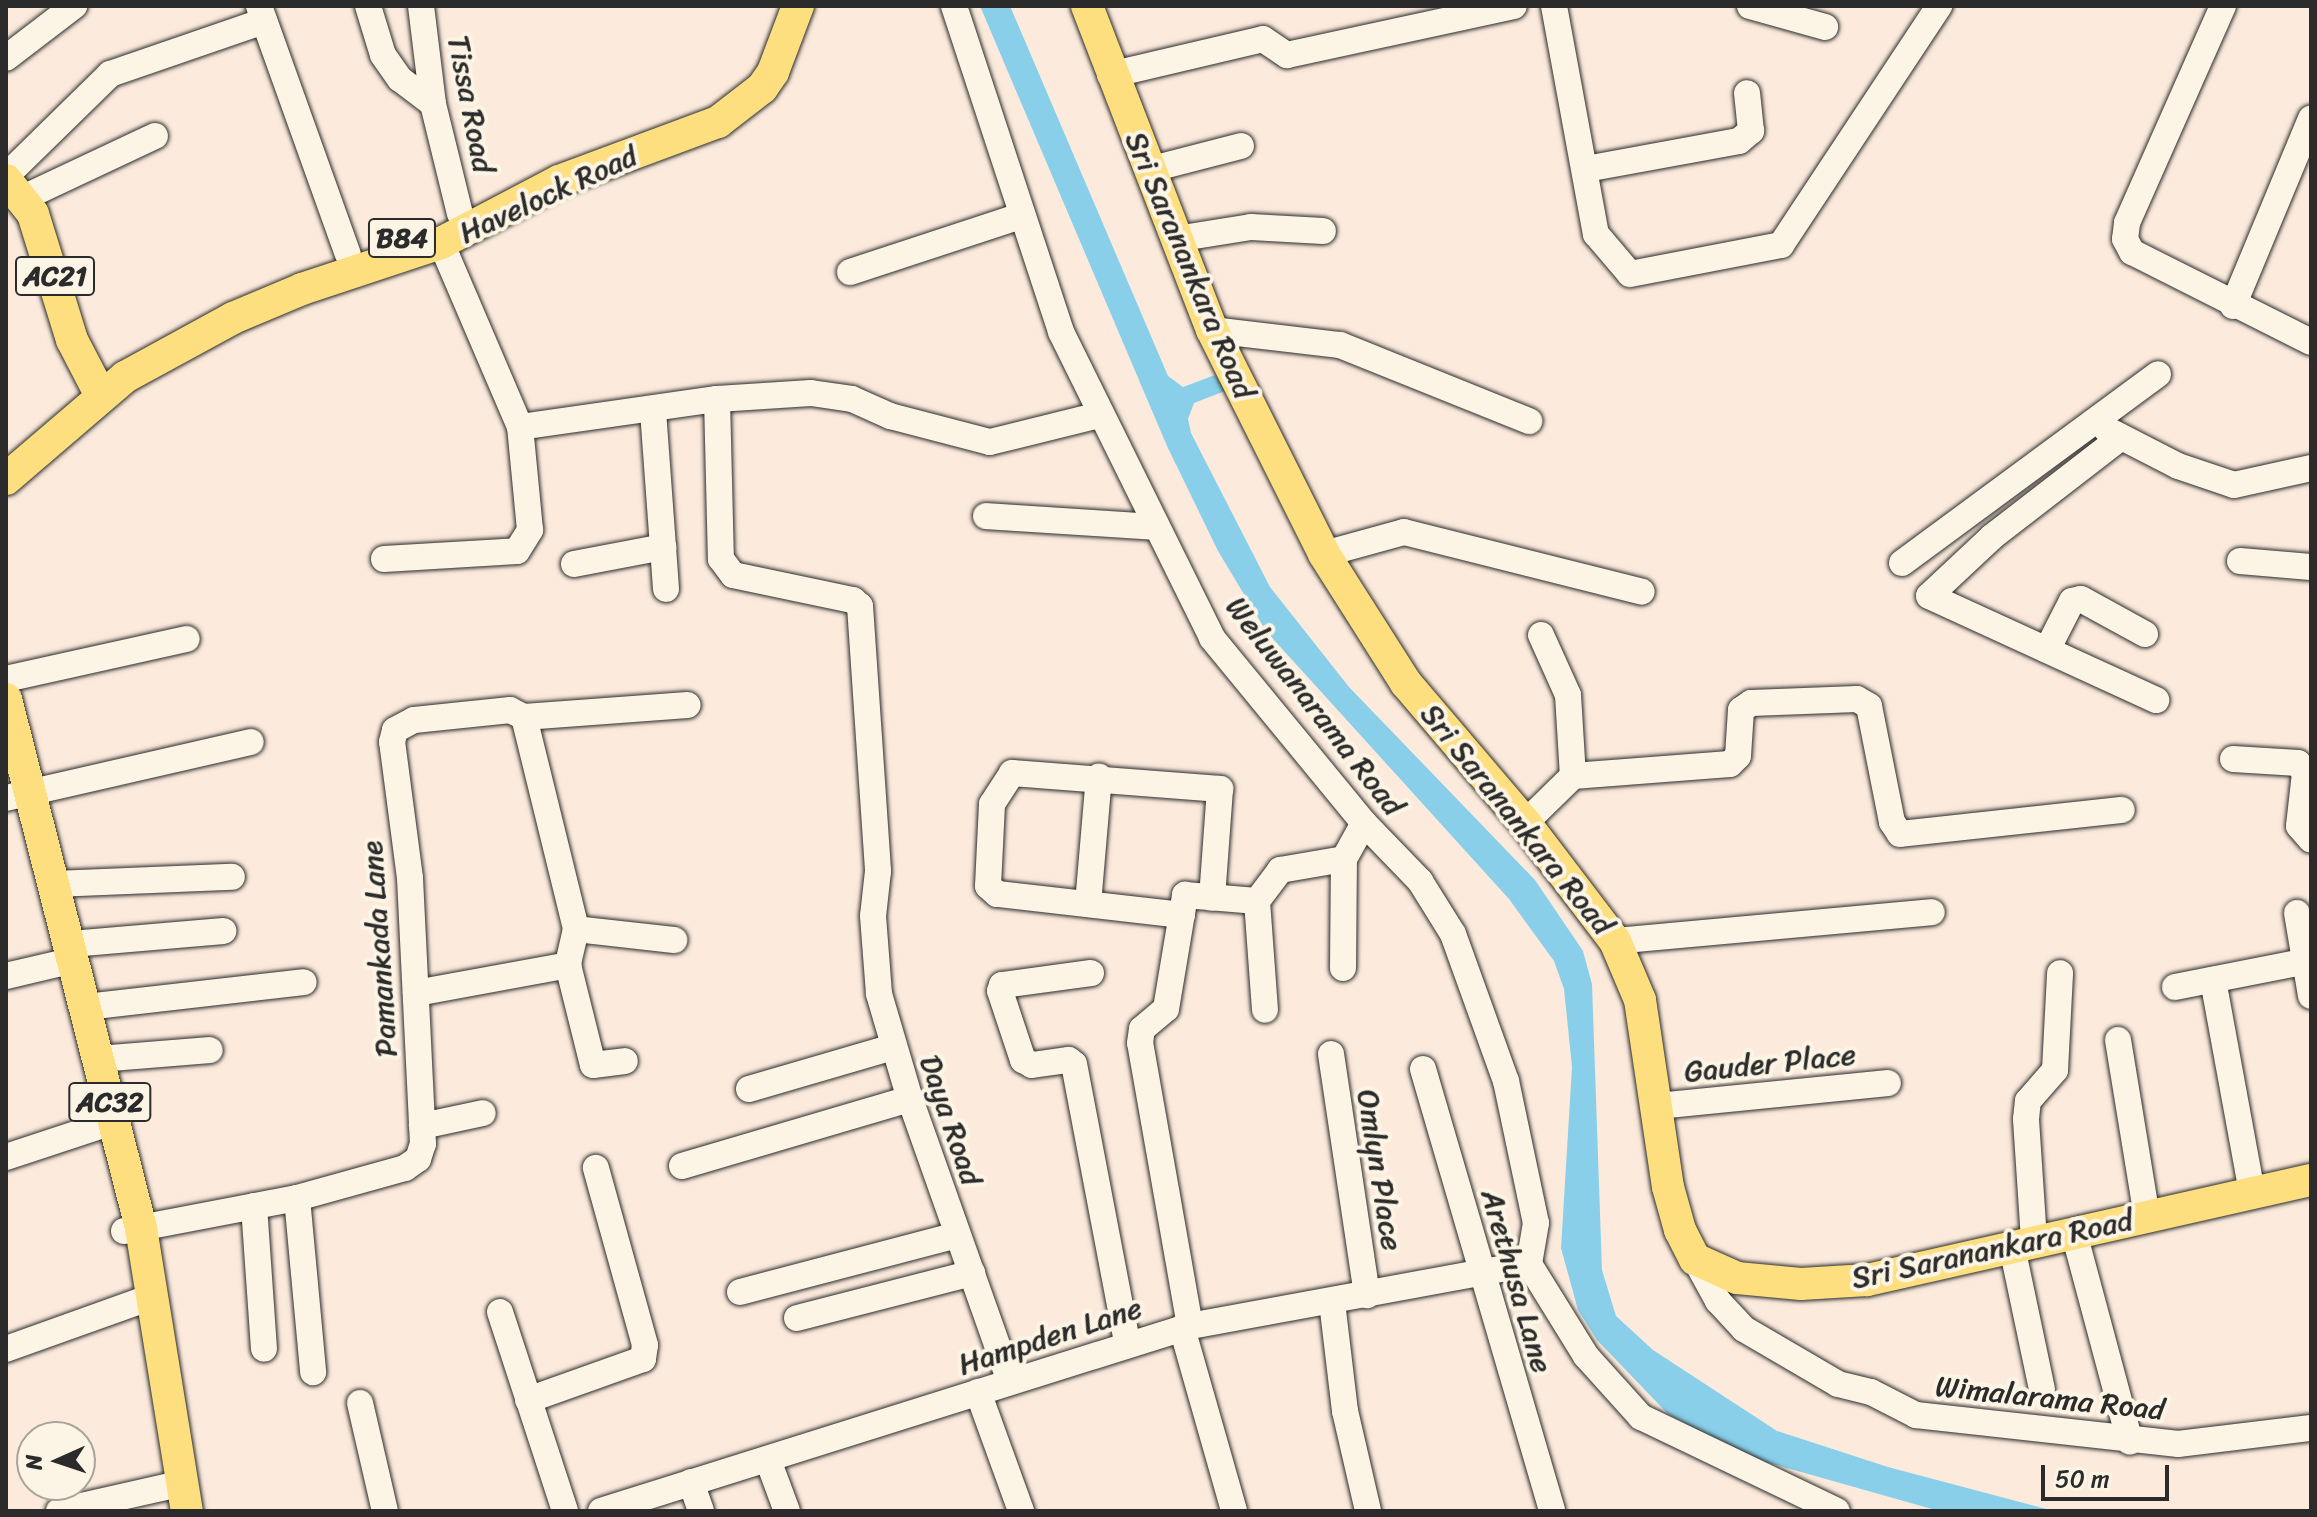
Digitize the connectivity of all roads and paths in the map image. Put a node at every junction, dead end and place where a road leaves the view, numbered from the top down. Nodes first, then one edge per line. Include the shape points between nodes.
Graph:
1 (74, 6) edge
2 (368, 6) edge
3 (421, 6) edge
4 (777, 6) edge
5 (798, 6) edge
6 (954, 6) edge
7 (1087, 6) edge
8 (1514, 6) edge
9 (1554, 6) edge
10 (1750, 6) edge
11 (1939, 6) edge
12 (2223, 6) edge
13 (262, 14) edge
14 (1825, 27) dead end
15 (6, 58) edge
16 (1110, 75) junction
17 (1747, 93) dead end
18 (433, 104) junction
19 (2311, 119) edge
20 (155, 136) dead end
21 (1241, 146) dead end
22 (1586, 169) junction
23 (1148, 170) junction
24 (11, 185) edge
25 (460, 214) junction
26 (1020, 216) junction
27 (1323, 231) dead end
28 (1176, 239) junction
29 (441, 243) junction
30 (348, 254) junction
31 (850, 272) dead end
32 (2233, 306) junction
33 (1212, 330) junction
34 (2311, 342) edge
35 (2158, 374) dead end
36 (95, 388) junction
37 (717, 399) junction
38 (653, 412) junction
39 (1099, 415) junction
40 (1529, 421) dead end
41 (2093, 421) junction
42 (520, 427) junction
43 (2120, 438) junction
44 (6, 455) edge
45 (2311, 468) edge
46 (6, 479) edge
47 (986, 516) dead end
48 (1157, 527) junction
49 (663, 547) junction
50 (1324, 554) junction
51 (384, 559) dead end
52 (2240, 561) dead end
53 (1902, 563) dead end
54 (574, 564) dead end
55 (2311, 567) edge
56 (666, 589) dead end
57 (1642, 592) dead end
58 (2145, 634) dead end
59 (1541, 635) dead end
60 (187, 639) dead end
61 (2047, 650) junction
62 (6, 679) edge
63 (6, 699) edge
64 (2156, 700) dead end
65 (688, 705) dead end
66 (524, 717) junction
67 (251, 742) dead end
68 (2233, 759) dead end
69 (1099, 776) junction
70 (1573, 776) junction
71 (14, 789) edge
72 (2122, 810) dead end
73 (1364, 823) junction
74 (1525, 823) junction
75 (2311, 840) edge
76 (1344, 859) junction
77 (232, 877) dead end
78 (54, 884) junction
79 (1212, 898) junction
80 (1257, 901) junction
81 (1088, 904) junction
82 (1932, 912) dead end
83 (2297, 913) dead end
84 (1182, 915) junction
85 (576, 929) junction
86 (223, 931) dead end
87 (674, 940) dead end
88 (1615, 941) junction
89 (64, 954) junction
90 (2307, 961) junction
91 (568, 965) junction
92 (1343, 968) dead end
93 (1091, 973) dead end
94 (2060, 973) dead end
95 (6, 976) edge
96 (2213, 980) junction
97 (304, 982) dead end
98 (2175, 987) dead end
99 (416, 993) junction
100 (2311, 996) edge
101 (86, 1007) junction
102 (1265, 1010) dead end
103 (2118, 1040) dead end
104 (893, 1047) junction
105 (210, 1050) dead end
106 (1331, 1054) dead end
107 (99, 1059) junction
108 (625, 1061) dead end
109 (1423, 1069) dead end
110 (1888, 1083) dead end
111 (749, 1089) dead end
112 (910, 1099) junction
113 (1658, 1106) junction
114 (483, 1113) dead end
115 (422, 1126) junction
116 (97, 1127) junction
117 (6, 1157) edge
118 (682, 1166) dead end
119 (596, 1168) dead end
120 (2311, 1180) edge
121 (2252, 1193) junction
122 (297, 1198) junction
123 (254, 1206) junction
124 (2147, 1217) junction
125 (133, 1230) junction
126 (2074, 1233) junction
127 (957, 1235) junction
128 (2023, 1244) junction
129 (1695, 1259) junction
130 (1529, 1264) junction
131 (972, 1273) junction
132 (1480, 1275) junction
133 (740, 1292) dead end
134 (1367, 1295) junction
135 (145, 1301) junction
136 (1332, 1302) junction
137 (500, 1312) dead end
138 (797, 1318) dead end
139 (1186, 1327) junction
140 (1127, 1343) junction
141 (6, 1349) edge
142 (264, 1349) dead end
143 (313, 1372) dead end
144 (1010, 1381) junction
145 (2042, 1389) dead end
146 (978, 1392) junction
147 (528, 1400) junction
148 (360, 1403) dead end
149 (2311, 1428) edge
150 (2130, 1442) junction
151 (768, 1460) junction
152 (691, 1482) junction
153 (174, 1498) edge
154 (1785, 1499) edge
155 (59, 1511) edge
156 (385, 1511) edge
157 (565, 1511) edge
158 (601, 1511) edge
159 (701, 1511) edge
160 (787, 1511) edge
161 (1021, 1511) edge
162 (1234, 1511) edge
163 (1368, 1511) edge
164 (1552, 1511) edge
165 (1837, 1511) edge

1 - 15 street
2 - 18 street via 383,55 400,79
3 - 18 street, Tissa Road
4 - 25 main road, Havelock Road / B84 via 764,45 725,92 680,115 534,171
5 - 29 main road, Havelock Road / B84 via 762,88 718,122 559,181
6 - 26 street, Weluwanarama Road
7 - 16 main road, Sri Saranankara Road
8 - 16 street via 1287,55 1263,39
9 - 22 street
10 - 14 street
11 - 22 street via 1781,245 1630,274 1596,234
12 - 32 street via 2127,223 2125,239 2132,252
13 - 24 street via 110,74
13 - 30 street
16 - 23 main road, Sri Saranankara Road
17 - 22 street via 1751,131 1739,141
18 - 25 street, Tissa Road
19 - 32 street
20 - 24 street
21 - 23 street
23 - 28 main road, Sri Saranankara Road
24 - 36 main road, AC21 via 42,237
25 - 30 main road, Havelock Road / B84
26 - 31 street
26 - 39 street, Weluwanarama Road via 1061,332
27 - 28 street via 1251,227
28 - 33 main road, Sri Saranankara Road
29 - 36 main road, Havelock Road / B84 via 302,289
29 - 42 street
30 - 36 main road, Havelock Road / B84 via 258,286
32 - 34 street
33 - 40 street via 1340,345
33 - 50 main road, Sri Saranankara Road
35 - 41 street
36 - 44 main road, Havelock Road / B84
36 - 46 main road, Havelock Road / B84
37 - 38 street
37 - 39 street via 811,393 852,399 890,416 990,442
37 - 104 street, Daya Road via 721,559 733,575 860,606 878,871 873,916 879,994
38 - 42 street
38 - 49 street
39 - 48 street, Weluwanarama Road
41 - 43 street
41 - 53 street
42 - 51 street via 530,530 517,551
43 - 45 street via 2234,485
43 - 61 street via 1992,537 1929,596
47 - 48 street
48 - 73 street, Weluwanarama Road via 1212,638
49 - 54 street
49 - 56 street
50 - 57 street via 1404,532
50 - 74 main road, Sri Saranankara Road via 1406,683
52 - 55 street
58 - 61 street via 2081,599 2072,601
59 - 70 street via 1568,695
60 - 62 street
61 - 64 street
63 - 71 main road, AC32
65 - 66 street, Pamankada Lane
66 - 85 street
66 - 99 street, Pamankada Lane via 510,710 469,714 414,720 395,730
67 - 71 street
68 - 75 street via 2298,763 2305,773 2299,826
69 - 79 street via 1220,789
69 - 81 street
69 - 81 street via 1012,773 992,804 988,886 997,894
70 - 72 street via 1730,764 1738,756 1741,710 1751,703 1857,699 1869,706 1892,822 1900,834
70 - 74 street
71 - 78 main road, AC32
71 - 89 main road, AC32
73 - 76 street
73 - 130 street, Weluwanarama Road via 1420,881 1453,934 1506,1081 1536,1223
74 - 88 main road, Sri Saranankara Road
76 - 80 street via 1280,870
76 - 92 street
77 - 78 street
78 - 89 main road, AC32
79 - 80 street
79 - 84 street via 1185,895
80 - 102 street
81 - 84 street
82 - 88 street
83 - 90 street
84 - 139 street via 1166,1009 1142,1029 1140,1043
85 - 87 street
85 - 91 street
86 - 89 street
88 - 113 main road, Sri Saranankara Road via 1640,1000
89 - 95 street
89 - 101 main road, AC32
89 - 116 main road, AC32
90 - 96 street
90 - 100 street
91 - 99 street
91 - 108 street via 593,1065
93 - 140 street via 1002,985 1000,991 1023,1060 1032,1065 1069,1060 1074,1064
94 - 128 street via 2055,1070 2028,1101
96 - 98 street
96 - 121 street
97 - 101 street
99 - 115 street, Pamankada Lane
101 - 107 main road, AC32
103 - 124 street
104 - 111 street
104 - 112 street, Daya Road
105 - 107 street
106 - 134 street, Omlyn Place
107 - 125 main road, AC32
109 - 132 street, Arethusa Lane
110 - 113 street, Gauder Place
112 - 118 street
112 - 127 street, Daya Road
113 - 129 main road, Sri Saranankara Road via 1668,1187
114 - 115 street
115 - 122 street, Pamankada Lane via 418,1159 405,1168
116 - 117 street
116 - 125 main road, AC32
119 - 147 street via 645,1345 643,1359
120 - 121 main road, Sri Saranankara Road
121 - 124 main road, Sri Saranankara Road
122 - 123 street, Pamankada Lane
122 - 143 street
123 - 125 street, Pamankada Lane
123 - 142 street
124 - 126 main road, Sri Saranankara Road
125 - 135 main road, AC32
126 - 128 main road, Sri Saranankara Road
126 - 150 street
127 - 131 street, Daya Road
127 - 133 street
128 - 129 main road, Sri Saranankara Road via 1867,1280 1801,1284 1737,1278
128 - 145 street
129 - 150 street, Wimalarama Road via 1718,1301 1744,1329 1838,1384 1871,1392 1916,1415
130 - 132 street, Hampden Lane
130 - 154 street via 1586,1356 1641,1417
131 - 138 street
131 - 144 street, Daya Road
132 - 134 street, Hampden Lane
132 - 164 street, Arethusa Lane
134 - 136 street, Hampden Lane
135 - 141 street
135 - 153 main road, AC32
136 - 139 street, Hampden Lane
136 - 163 street via 1345,1411
137 - 147 street
139 - 140 street, Hampden Lane
139 - 162 street
140 - 144 street, Hampden Lane
144 - 146 street, Hampden Lane
146 - 151 street, Hampden Lane
146 - 161 street
147 - 157 street
148 - 156 street
149 - 150 street, Wimalarama Road via 2178,1444
151 - 152 street, Hampden Lane
151 - 160 street
152 - 158 street, Hampden Lane
152 - 159 street
153 - 155 street
154 - 165 street

